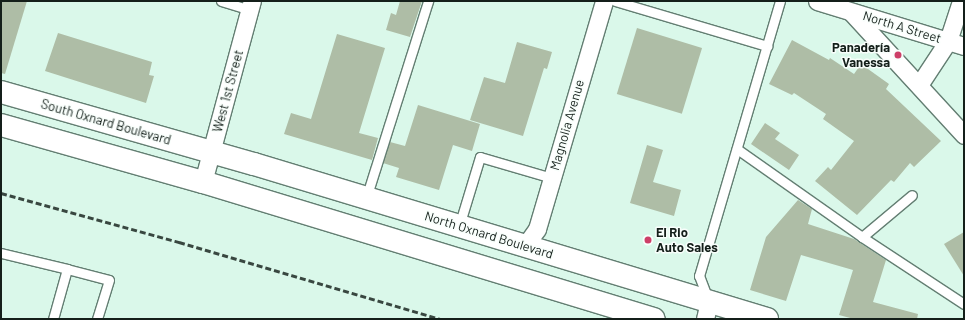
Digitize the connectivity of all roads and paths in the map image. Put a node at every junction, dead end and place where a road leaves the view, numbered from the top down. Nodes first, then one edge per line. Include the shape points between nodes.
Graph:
1 (221, 1) edge
2 (428, 1) edge
3 (604, 1) edge
4 (615, 1) edge
5 (780, 1) edge
6 (817, 1) edge
7 (962, 1) edge
8 (251, 5) edge
9 (851, 12) junction
10 (956, 44) edge
11 (766, 46) junction
12 (919, 85) junction
13 (1, 92) edge
14 (1, 125) edge
15 (964, 135) edge
16 (737, 149) junction
17 (211, 152) junction
18 (552, 178) junction
19 (202, 182) junction
20 (912, 195) dead end
21 (366, 198) junction
22 (459, 226) junction
23 (862, 237) junction
24 (525, 246) junction
25 (1, 253) edge
26 (67, 269) junction
27 (499, 273) junction
28 (964, 304) edge
29 (707, 311) edge
30 (53, 319) edge
31 (98, 319) edge
32 (654, 319) edge
33 (766, 319) edge

1 - 8 lane
2 - 21 lane
3 - 18 street, Magnolia Avenue
4 - 11 lane
5 - 11 lane
6 - 9 street, North A Street
7 - 10 street
8 - 17 street, West 1st Street
9 - 10 street, North A Street
9 - 12 street
10 - 12 street
11 - 16 lane
12 - 15 street
13 - 17 main road, South Oxnard Boulevard
14 - 19 main road
16 - 23 lane
16 - 29 lane via 700,276
17 - 19 street, West 1st Street
17 - 21 main road, North Oxnard Boulevard
18 - 22 lane via 480,157
18 - 24 street, Magnolia Avenue via 537,229
19 - 27 main road
20 - 23 lane
21 - 22 main road, North Oxnard Boulevard
22 - 24 main road, North Oxnard Boulevard
23 - 28 lane
24 - 27 main road
24 - 29 main road, North Oxnard Boulevard
25 - 26 lane
26 - 30 lane
26 - 31 lane via 109,280
27 - 32 main road
29 - 33 main road, North Oxnard Boulevard

